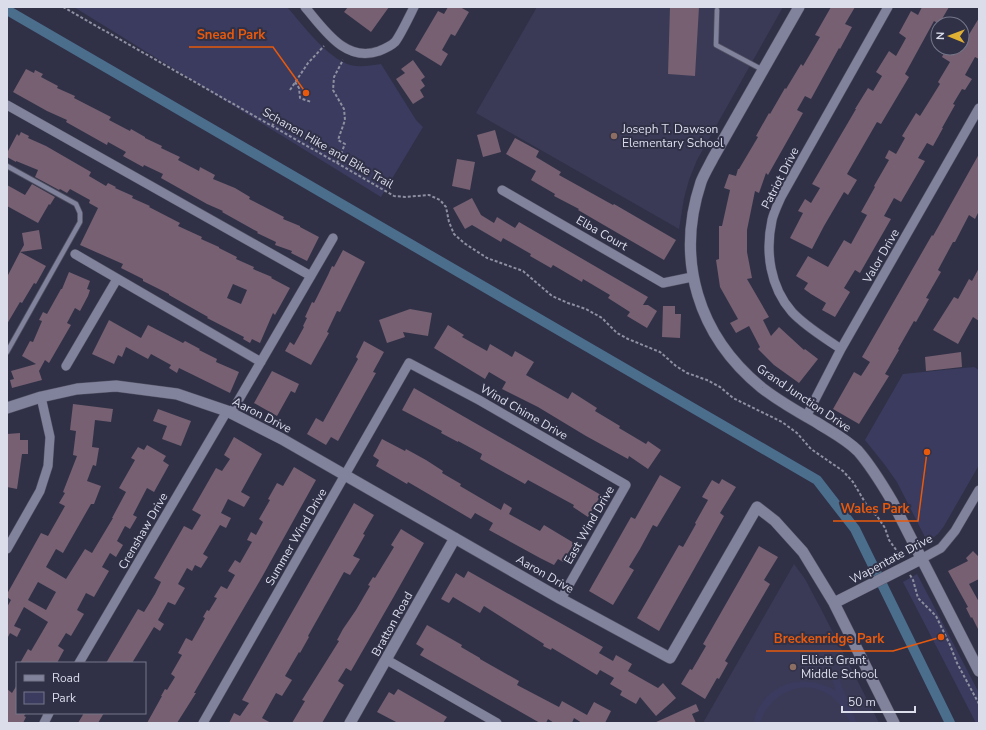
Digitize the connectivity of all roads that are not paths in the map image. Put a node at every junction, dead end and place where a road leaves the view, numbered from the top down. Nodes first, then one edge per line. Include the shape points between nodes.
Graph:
1 (305, 7) edge
2 (414, 7) edge
3 (799, 7) edge
4 (888, 7) edge
5 (716, 10) dead end
6 (763, 70) junction
7 (7, 105) edge
8 (979, 108) edge
9 (7, 166) edge
10 (502, 190) dead end
11 (332, 238) dead end
12 (75, 254) dead end
13 (311, 276) junction
14 (692, 277) junction
15 (117, 279) junction
16 (842, 349) junction
17 (7, 352) edge
18 (261, 362) junction
19 (409, 363) joint
20 (66, 366) dead end
21 (41, 397) junction
22 (7, 408) edge
23 (229, 412) junction
24 (806, 417) junction
25 (345, 476) junction
26 (626, 485) joint
27 (979, 490) edge
28 (455, 538) junction
29 (7, 549) edge
30 (921, 559) junction
31 (561, 598) junction
32 (834, 603) junction
33 (387, 660) junction
34 (80, 662) edge
35 (979, 671) edge
36 (48, 714) edge
37 (44, 723) edge
38 (203, 723) edge
39 (350, 723) edge
40 (497, 723) edge
41 (894, 723) edge

1 - 2 street via 331,36 346,49 359,54 371,54 395,42
3 - 6 street, Grand Junction Drive
4 - 16 street, Patriot Drive via 781,197 772,218 768,241 770,269 779,294 792,313
5 - 6 lane via 716,45
6 - 14 street, Grand Junction Drive via 702,181 692,227
7 - 13 street
8 - 16 street, Valor Drive
9 - 17 lane via 76,204 80,222
10 - 14 street, Elba Court via 663,283
11 - 13 street, Crenshaw Drive
12 - 15 street
13 - 18 street, Crenshaw Drive
14 - 24 street, Grand Junction Drive via 706,318 730,357 763,389
15 - 18 street
15 - 20 street
16 - 24 street, Valor Drive
18 - 23 street, Crenshaw Drive
19 - 25 street, Summer Wind Drive
19 - 26 street, Wind Chime Drive via 479,400
21 - 22 street, Aaron Drive
21 - 23 street, Aaron Drive via 77,389 116,386 177,394
21 - 29 street via 50,437 48,466 40,491
23 - 25 street, Aaron Drive
23 - 34 street, Crenshaw Drive
24 - 30 street, Grand Junction Drive via 838,435 857,451 880,480
25 - 28 street, Aaron Drive
25 - 38 street, Summer Wind Drive
26 - 31 street, East Wind Drive
27 - 30 street, Wapentate Drive via 955,531 941,548
28 - 31 street, Aaron Drive
28 - 33 street, Bratton Road
30 - 32 street, Wapentate Drive
30 - 35 street, Grand Junction Drive
31 - 32 street, Aaron Drive via 670,658 757,506 775,521 803,552
32 - 41 street, Aaron Drive
33 - 39 street, Bratton Road
33 - 40 street
36 - 37 street

